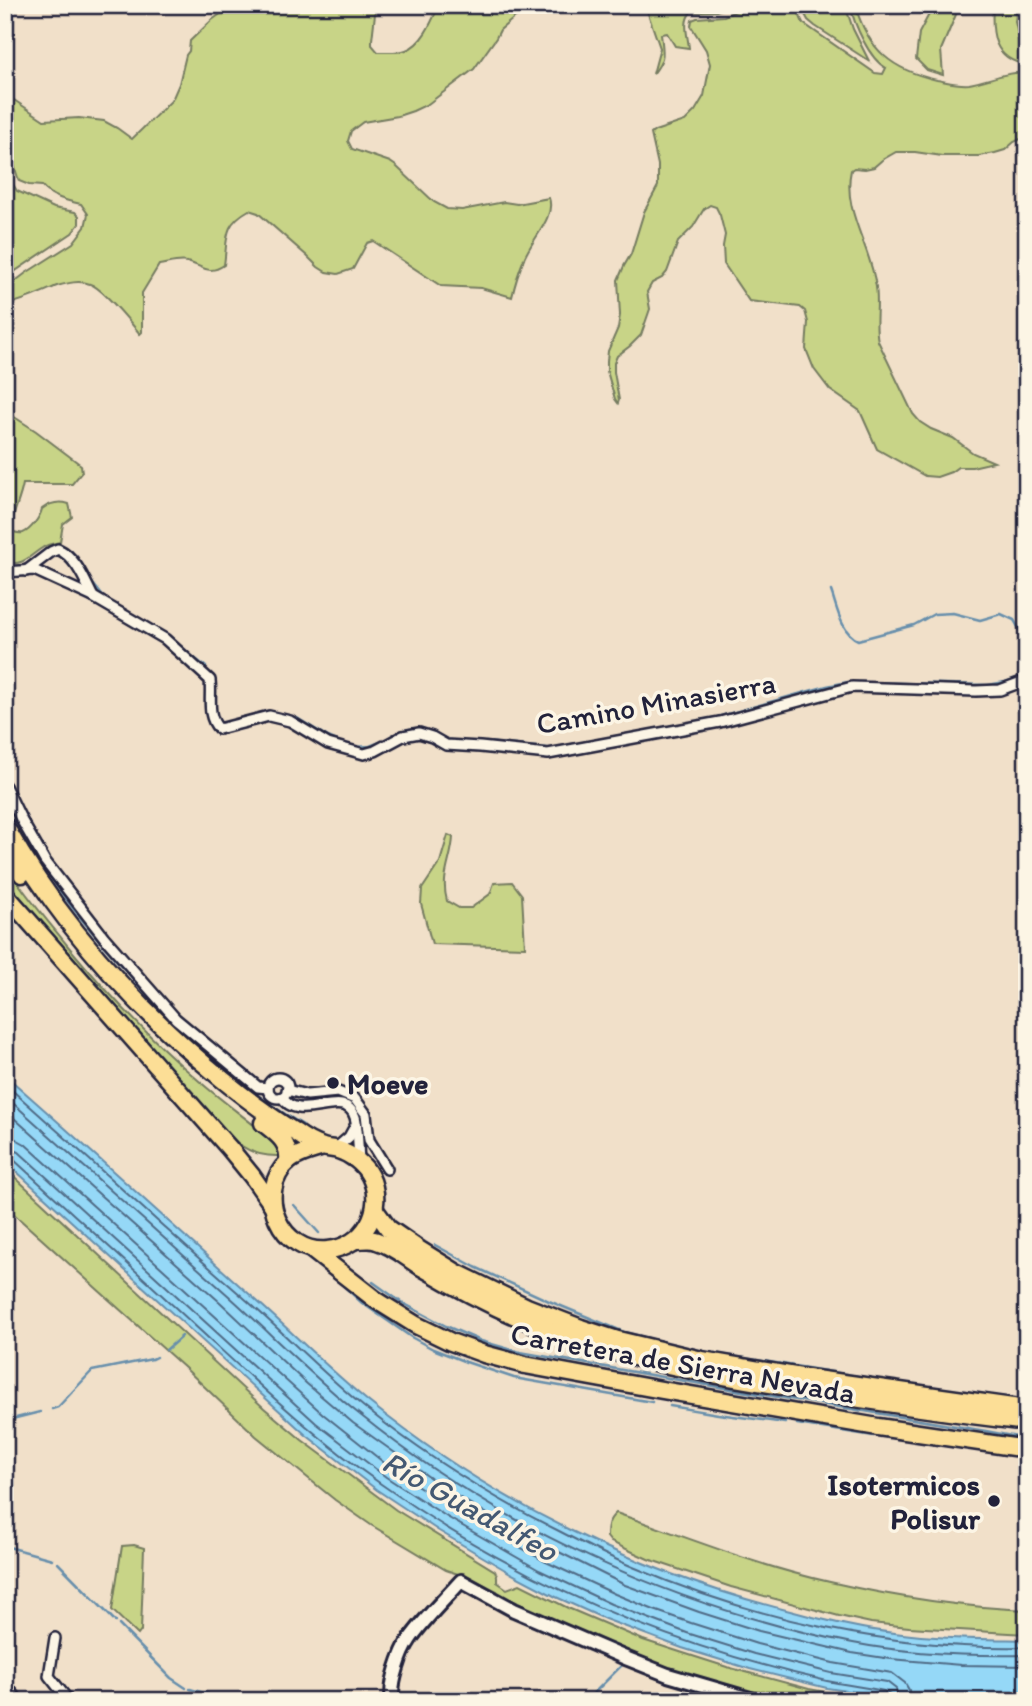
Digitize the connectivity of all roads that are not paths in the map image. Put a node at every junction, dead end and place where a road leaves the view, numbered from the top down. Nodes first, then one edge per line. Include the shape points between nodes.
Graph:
1 (26, 571) junction
2 (5, 572) edge
3 (93, 597) junction
4 (1027, 680) edge
5 (5, 786) edge
6 (5, 826) edge
7 (5, 849) edge
8 (5, 894) edge
9 (268, 1088) junction
10 (285, 1093) junction
11 (355, 1124) junction
12 (329, 1148) junction
13 (230, 1149) junction
14 (359, 1161) junction
15 (284, 1168) junction
16 (387, 1169) dead end
17 (272, 1206) junction
18 (376, 1210) junction
19 (350, 1244) junction
20 (312, 1250) junction
21 (349, 1278) junction
22 (1027, 1409) edge
23 (1027, 1422) edge
24 (1027, 1449) edge
25 (55, 1638) dead end
26 (7, 1686) dead end
27 (19, 1701) edge
28 (69, 1701) edge
29 (393, 1701) edge
30 (757, 1701) edge

1 - 2 street, Camino Minasierra
1 - 3 street, Camino Minasierra via 34,570
1 - 3 street via 51,552 66,552
3 - 4 street, Camino Minasierra via 165,639 211,680 210,707 219,729 269,716 290,721 328,744 364,754 419,733 446,745 548,754 720,722 852,687 976,691 1000,690
5 - 9 street via 45,861 106,939 176,1019 258,1087
6 - 12 highway via 67,919 142,1006 265,1113
7 - 15 highway via 66,933 120,996 179,1055 282,1138 289,1155
8 - 13 highway
9 - 10 street via 273,1096
9 - 10 street via 279,1078 286,1083
10 - 11 street via 284,1101 293,1107 346,1106
10 - 16 street via 338,1092 355,1099 366,1114 369,1140
11 - 12 street via 349,1138
11 - 14 street
12 - 14 highway
12 - 15 highway via 302,1153
13 - 15 highway via 261,1175
13 - 17 highway
14 - 18 highway via 370,1175
15 - 17 highway
17 - 20 highway via 284,1232
18 - 19 highway via 369,1226
18 - 22 highway via 388,1228 457,1273 527,1307 618,1340 801,1377
19 - 20 highway
19 - 21 highway via 341,1254
19 - 23 highway via 374,1239 470,1295 524,1320 662,1365
20 - 21 highway, Carretera de Sierra Nevada
21 - 24 highway, Carretera de Sierra Nevada via 416,1325 451,1342 525,1365
25 - 28 street via 49,1676
26 - 27 street
29 - 30 street via 393,1679 408,1641 461,1581 514,1610 628,1659

